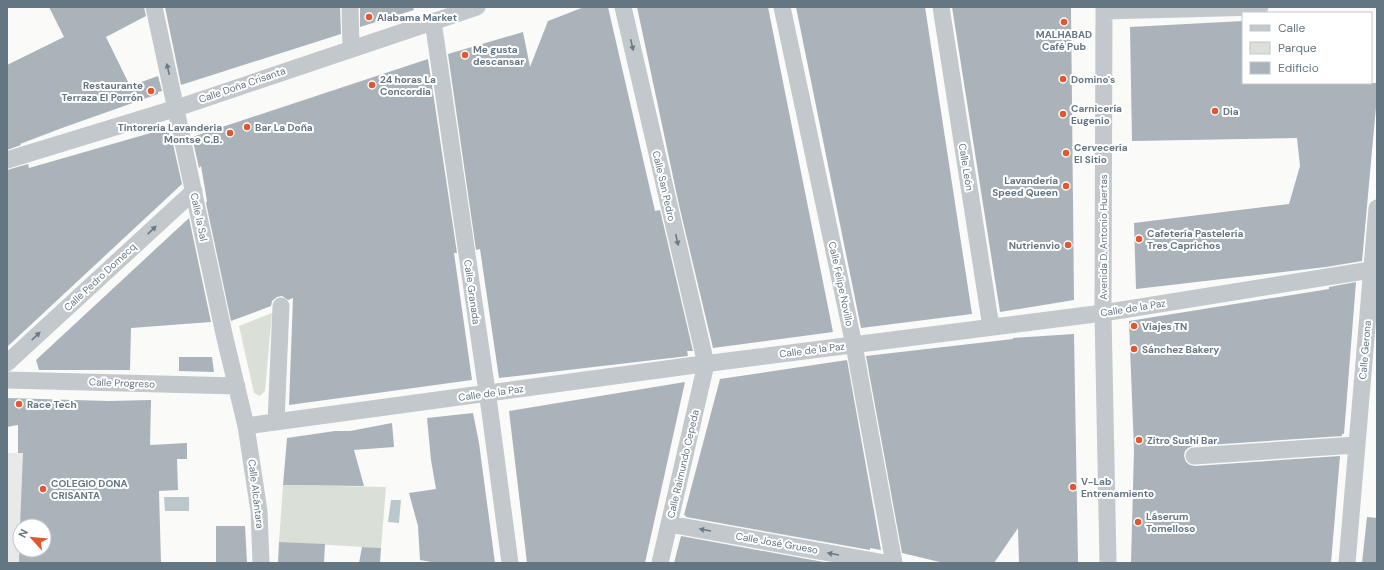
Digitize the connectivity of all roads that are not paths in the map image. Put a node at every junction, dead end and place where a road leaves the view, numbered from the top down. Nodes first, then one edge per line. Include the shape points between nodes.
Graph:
1 (154, 7) edge
2 (350, 7) edge
3 (477, 7) edge
4 (623, 7) edge
5 (782, 7) edge
6 (941, 7) edge
7 (1260, 7) edge
8 (1104, 9) edge
9 (433, 21) junction
10 (351, 48) junction
11 (177, 108) junction
12 (7, 160) edge
13 (194, 191) junction
14 (1377, 208) edge
15 (1374, 270) edge
16 (281, 306) dead end
17 (1103, 313) junction
18 (991, 327) junction
19 (854, 345) junction
20 (7, 363) edge
21 (706, 364) junction
22 (7, 380) edge
23 (237, 386) junction
24 (487, 394) junction
25 (276, 422) junction
26 (246, 426) junction
27 (1356, 445) junction
28 (1194, 456) dead end
29 (670, 524) junction
30 (261, 563) edge
31 (510, 563) edge
32 (660, 563) edge
33 (885, 563) edge
34 (894, 563) edge
35 (1108, 563) edge
36 (1347, 563) edge

11 -> 1 street, Calle la Sal
2 - 10 street
3 - 9 street, Calle Doña Crisanta
4 -> 21 street, Calle San Pedro
5 - 19 street, Calle Felipe Novillo
6 - 18 street, Calle León
7 - 8 street
8 - 17 street, Avenida D. Antonio Huertas
9 - 10 street, Calle Doña Crisanta
9 - 24 street, Calle Granada
10 - 11 street, Calle Doña Crisanta
11 - 12 street, Calle Doña Crisanta
11 - 13 street, Calle la Sal
20 -> 13 street, Calle Pedro Domecq
13 - 23 street, Calle la Sal
14 - 15 street, Calle Gerona
15 - 17 street, Calle de la Paz
15 - 27 street, Calle Gerona
16 - 25 street
17 - 18 street, Calle de la Paz
17 - 35 street, Avenida D. Antonio Huertas
18 - 19 street, Calle de la Paz
19 - 21 street, Calle de la Paz
19 - 34 street, Calle Felipe Novillo
21 - 24 street, Calle de la Paz
21 - 29 street, Calle Raimundo Cepeda
22 - 23 street, Calle Progreso
23 - 26 street, Calle la Sal
24 - 25 street, Calle de la Paz
24 - 31 street, Calle Granada
25 - 26 street, Calle de la Paz
26 - 30 street, Calle Alcántara via 259,511
27 - 28 street
27 - 36 street, Calle Gerona
29 - 32 street, Calle Raimundo Cepeda
33 -> 29 street, Calle José Grueso

